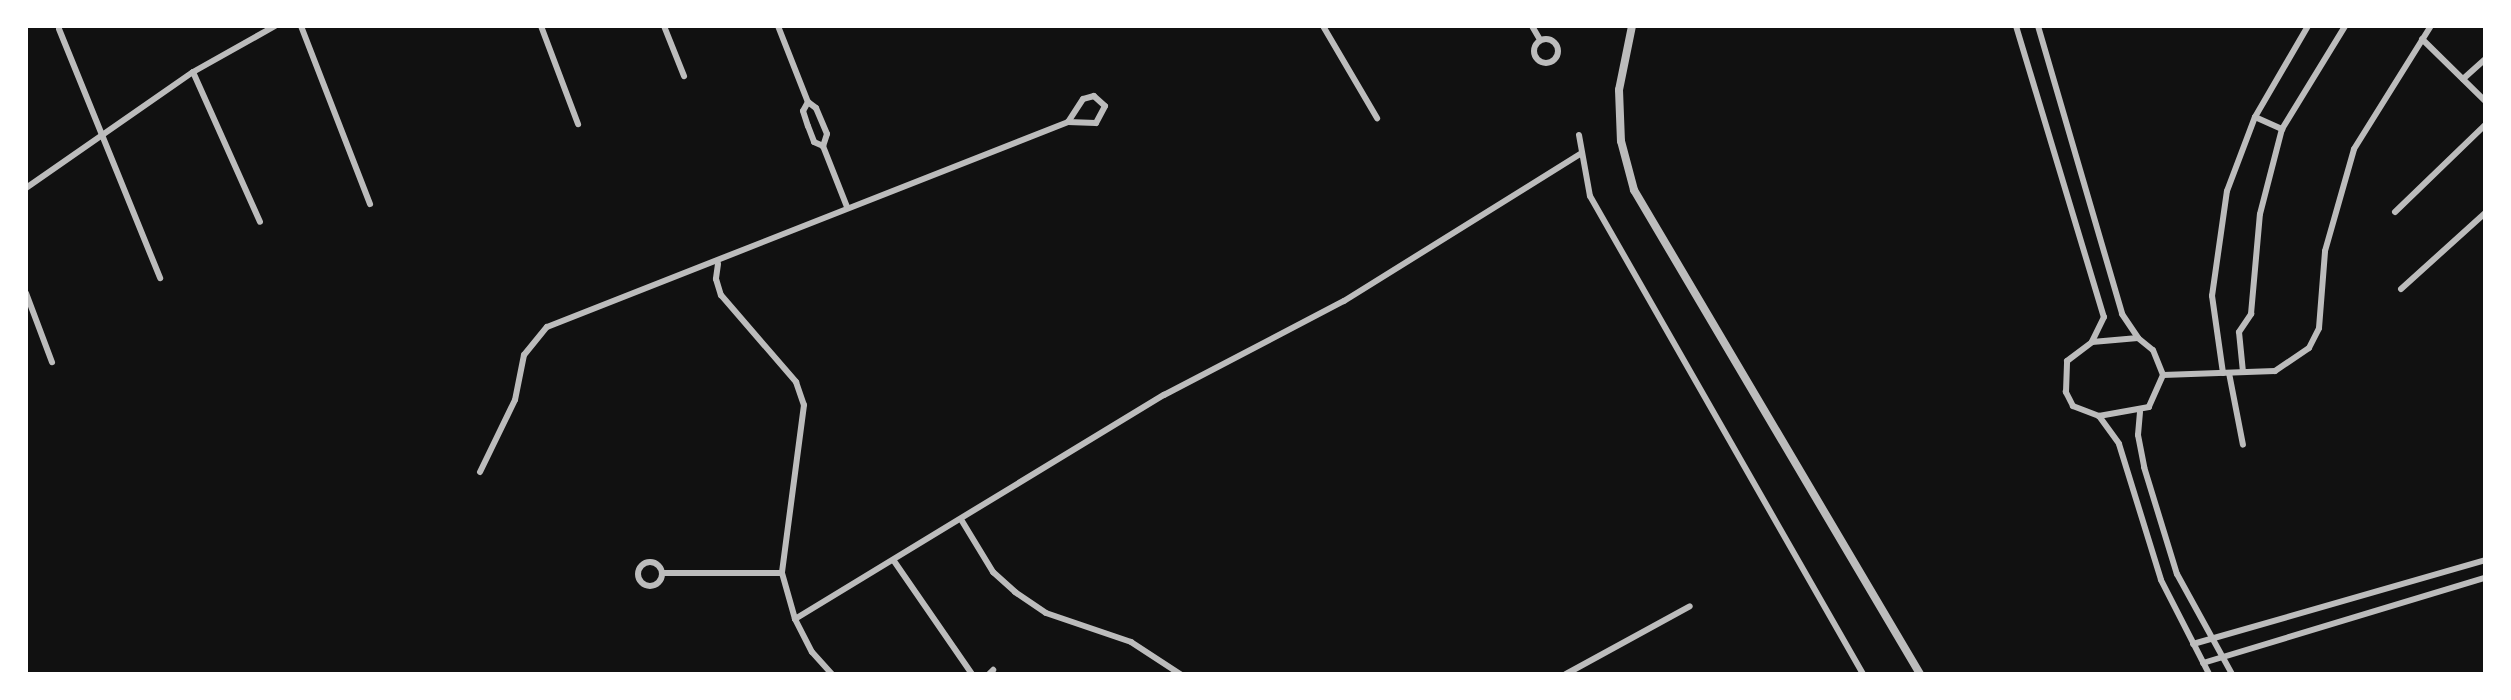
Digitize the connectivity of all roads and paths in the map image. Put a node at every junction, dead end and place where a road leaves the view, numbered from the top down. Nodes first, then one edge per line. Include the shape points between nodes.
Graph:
1 (275, 26) edge
2 (301, 26) edge
3 (541, 26) edge
4 (664, 26) edge
5 (778, 26) edge
6 (1323, 26) edge
7 (1532, 26) edge
8 (1632, 26) edge
9 (2016, 26) edge
10 (2038, 26) edge
11 (2308, 26) edge
12 (2345, 26) edge
13 (2431, 26) edge
14 (59, 29) dead end
15 (2422, 39) junction
16 (1540, 40) junction
17 (2485, 59) edge
18 (193, 72) junction
19 (684, 76) dead end
20 (2463, 79) junction
21 (2485, 101) edge
22 (808, 102) junction
23 (2255, 117) junction
24 (1377, 118) dead end
25 (1068, 122) junction
26 (578, 124) dead end
27 (2485, 125) edge
28 (2282, 129) junction
29 (104, 134) junction
30 (1579, 135) dead end
31 (823, 146) junction
32 (1582, 153) junction
33 (26, 188) edge
34 (370, 204) dead end
35 (847, 207) junction
36 (2395, 212) dead end
37 (2485, 213) edge
38 (260, 222) dead end
39 (718, 264) junction
40 (160, 278) dead end
41 (2401, 289) dead end
42 (26, 293) edge
43 (2221, 332) junction
44 (2239, 332) junction
45 (2138, 338) junction
46 (2092, 342) junction
47 (52, 362) dead end
48 (2243, 372) junction
49 (2226, 373) junction
50 (2163, 375) junction
51 (2140, 412) junction
52 (2099, 416) junction
53 (2243, 445) dead end
54 (480, 472) dead end
55 (962, 521) junction
56 (2485, 560) edge
57 (894, 561) junction
58 (662, 573) junction
59 (782, 573) junction
60 (2485, 578) edge
61 (1690, 606) dead end
62 (795, 619) junction
63 (2210, 637) junction
64 (2193, 644) junction
65 (2220, 655) junction
66 (2203, 663) junction
67 (832, 674) edge
68 (972, 674) edge
69 (1180, 674) edge
70 (1566, 674) edge
71 (1863, 674) edge
72 (1920, 674) edge
73 (2209, 674) edge
74 (2232, 674) edge

1 - 18 street
2 - 34 street
3 - 26 street
4 - 19 street
5 - 22 street
6 - 24 street
7 - 16 street
8 - 72 street via 1619,90 1621,141 1634,190
9 - 46 street via 2104,317
10 - 45 street via 2122,314
11 - 23 street
12 - 28 street
13 - 15 street
14 - 29 street
15 - 20 street
15 - 48 street via 2354,149 2325,251 2319,328 2309,348 2275,371
16 - 16 street via 1536,58 1554,61 1557,46
17 - 20 street
18 - 29 street
18 - 38 street
20 - 21 street
22 - 31 street via 827,134
22 - 31 street via 803,111 808,126 814,142
23 - 28 street
23 - 43 street via 2216,238 2213,318
25 - 25 street via 1083,99 1094,96 1103,102 1104,116 1096,123
25 - 35 street
27 - 36 street
28 - 44 street via 2260,214 2251,314
29 - 33 street
29 - 40 street
30 - 32 street
31 - 35 street
32 - 55 street via 1344,301 1164,395
32 - 71 street via 1590,196
35 - 39 street
37 - 41 street
39 - 54 street via 547,327 524,355 515,400
39 - 59 street via 721,295 796,382 804,405
42 - 47 street
43 - 44 street
43 - 49 street
44 - 48 street
45 - 46 street
45 - 50 street via 2153,350
46 - 52 street via 2067,361 2064,377 2073,406
48 - 49 street
49 - 50 street
49 - 53 street
50 - 51 street via 2155,400
51 - 52 street
51 - 63 street via 2138,435 2150,491 2177,574
52 - 64 street via 2119,444 2161,580
55 - 57 street
55 - 69 street via 993,572 1015,592 1046,613 1131,642
56 - 63 street
57 - 62 street
57 - 68 street
58 - 58 street via 650,561 638,575 652,586
58 - 59 street
59 - 62 street
60 - 65 street
61 - 70 street
62 - 67 street via 812,652
63 - 64 street
63 - 65 street
64 - 66 street
65 - 66 street
65 - 74 street
66 - 73 street

